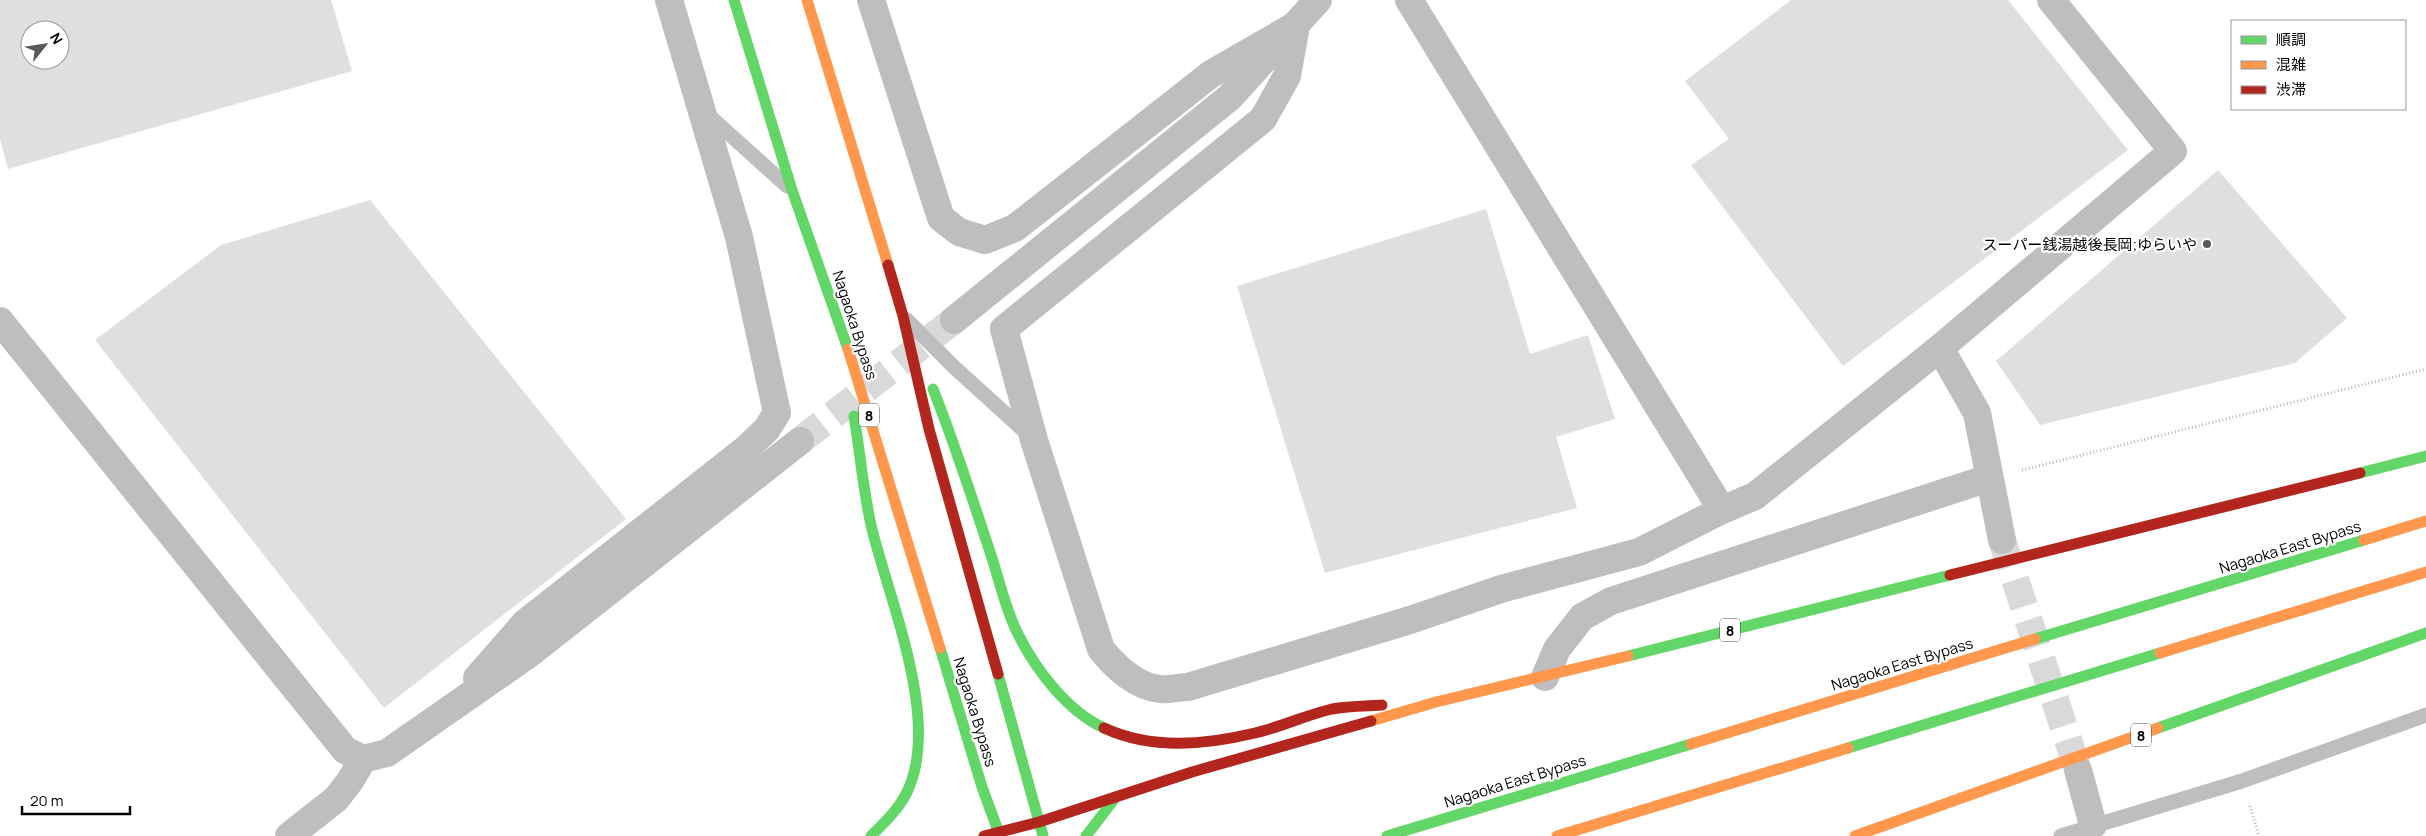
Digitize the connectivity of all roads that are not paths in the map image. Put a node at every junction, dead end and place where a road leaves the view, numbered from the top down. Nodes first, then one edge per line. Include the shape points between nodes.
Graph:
1 (669, 0) edge
2 (734, 0) edge
3 (807, 0) edge
4 (871, 0) edge
5 (1318, 0) edge
6 (1408, 0) edge
7 (2051, 0) edge
8 (1296, 25) junction
9 (702, 110) junction
10 (792, 190) junction
11 (838, 316) junction
12 (902, 316) junction
13 (954, 320) tunnel mouth
14 (0, 321) edge
15 (1940, 348) junction
16 (1034, 440) junction
17 (800, 441) tunnel mouth
18 (2426, 456) edge
19 (1989, 478) junction
20 (1722, 510) junction
21 (2426, 521) edge
22 (2002, 540) tunnel mouth
23 (1639, 552) junction
24 (2426, 572) edge
25 (1650, 589) junction
26 (2426, 633) edge
27 (1545, 677) junction
28 (1436, 702) junction
29 (447, 713) junction
30 (2426, 714) edge
31 (363, 759) junction
32 (2078, 770) tunnel mouth
33 (1116, 797) junction
34 (1039, 822) junction
35 (2094, 825) junction
36 (999, 834) edge
37 (289, 836) edge
38 (872, 836) edge
39 (984, 836) edge
40 (1043, 836) edge
41 (1086, 836) edge
42 (1387, 836) edge
43 (1557, 836) edge
44 (1855, 836) edge
45 (2062, 836) edge

1 - 9 street
2 - 10 highway, Nagaoka Bypass / 8
3 - 12 highway, Nagaoka Bypass
4 - 8 street via 941,218 959,232 985,240 1015,228 1211,74
5 - 8 street
6 - 20 street
7 - 15 street via 2173,151
8 - 13 street via 1230,97
8 - 16 street via 1287,76 1263,119 1004,329
9 - 10 lane
9 - 29 street via 739,237 777,413 766,430 746,449 525,623
10 - 11 highway, Nagaoka Bypass / 8
11 - 36 highway, Nagaoka Bypass / 8
11 - 38 highway via 871,525 902,635 918,711 916,758 910,786 894,813
12 - 16 lane
12 - 28 highway via 950,430 1017,633 1040,670 1095,724 1123,737 1156,743 1192,744 1254,733 1333,709
12 - 34 highway, Nagaoka Bypass via 929,429
14 - 31 street via 346,750
15 - 19 street via 1977,413
15 - 20 street via 1755,496
16 - 23 street via 1102,649 1113,665 1159,689 1188,687 1410,620 1501,588
17 - 29 street via 529,654
18 - 27 highway, 8
19 - 22 street
19 - 25 street
20 - 23 street
21 - 42 highway, Nagaoka East Bypass
23 - 25 street
24 - 43 highway
25 - 27 street via 1611,601 1582,617 1557,648
26 - 44 highway, 8
27 - 28 highway, 8
28 - 33 highway, 8
29 - 31 street via 387,753
30 - 35 lane via 2242,781
31 - 37 street via 336,799
32 - 35 street
33 - 34 highway, 8
33 - 41 highway
34 - 36 highway
34 - 40 highway, Nagaoka Bypass
35 - 45 lane
36 - 39 highway

